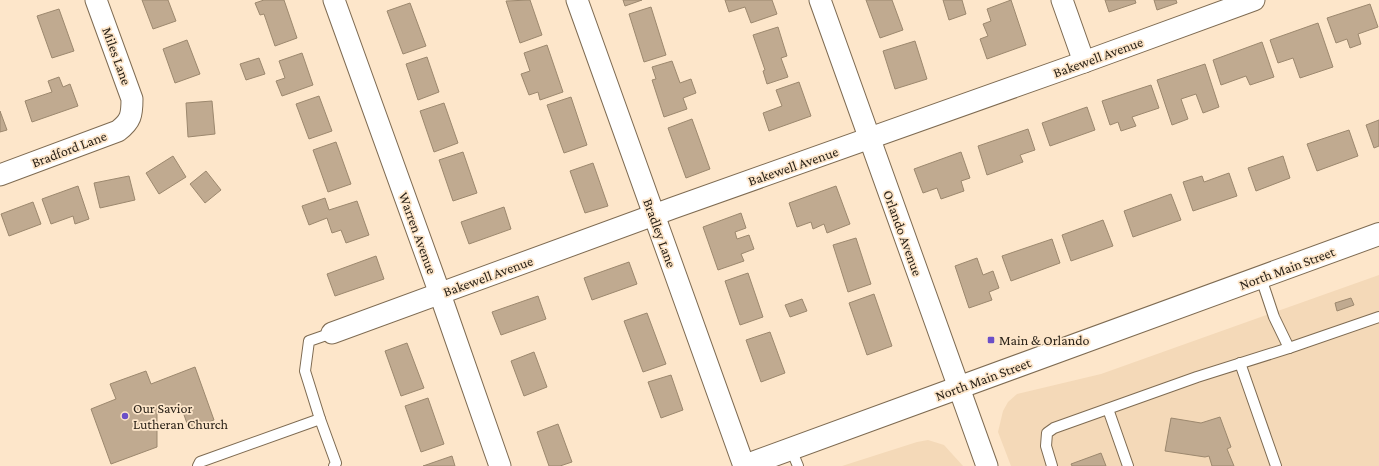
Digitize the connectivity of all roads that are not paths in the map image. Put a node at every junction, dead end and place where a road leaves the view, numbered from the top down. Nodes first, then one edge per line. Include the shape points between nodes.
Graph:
1 (96, 0) edge
2 (334, 0) edge
3 (577, 0) edge
4 (820, 0) edge
5 (1062, 0) edge
6 (1254, 0) edge
7 (1084, 62) junction
8 (131, 114) joint
9 (870, 139) junction
10 (0, 175) edge
11 (654, 216) junction
12 (1379, 234) edge
13 (1261, 278) junction
14 (440, 294) junction
15 (1379, 317) edge
16 (332, 333) joint
17 (1289, 348) junction
18 (1240, 363) junction
19 (958, 388) junction
20 (1108, 409) junction
21 (320, 419) junction
22 (795, 457) edge
23 (198, 466) edge
24 (334, 466) edge
25 (500, 466) edge
26 (744, 466) edge
27 (987, 466) edge
28 (1052, 466) edge
29 (1128, 466) edge
30 (1276, 466) edge

1 - 8 street, Miles Lane via 132,99
2 - 14 street, Warren Avenue
3 - 11 street, Bradley Lane
4 - 9 street, Orlando Avenue
5 - 7 street
6 - 7 street, Bakewell Avenue
7 - 9 street, Bakewell Avenue
8 - 10 street, Bradford Lane via 127,124 118,130
9 - 11 street, Bakewell Avenue
9 - 19 street, Orlando Avenue
11 - 14 street, Bakewell Avenue
11 - 26 street, Bradley Lane
12 - 13 main road, North Main Street
13 - 17 lane via 1274,317
13 - 19 main road, North Main Street
14 - 16 street, Bakewell Avenue
14 - 25 street, Warren Avenue
15 - 17 lane
16 - 21 lane via 309,341 305,371
17 - 18 lane
18 - 20 lane
18 - 30 lane
19 - 22 main road, North Main Street
19 - 27 street, Orlando Avenue
20 - 28 lane via 1046,433 1046,446
20 - 29 lane
21 - 23 lane via 200,462
21 - 24 lane via 336,463
22 - 26 main road, North Main Street

